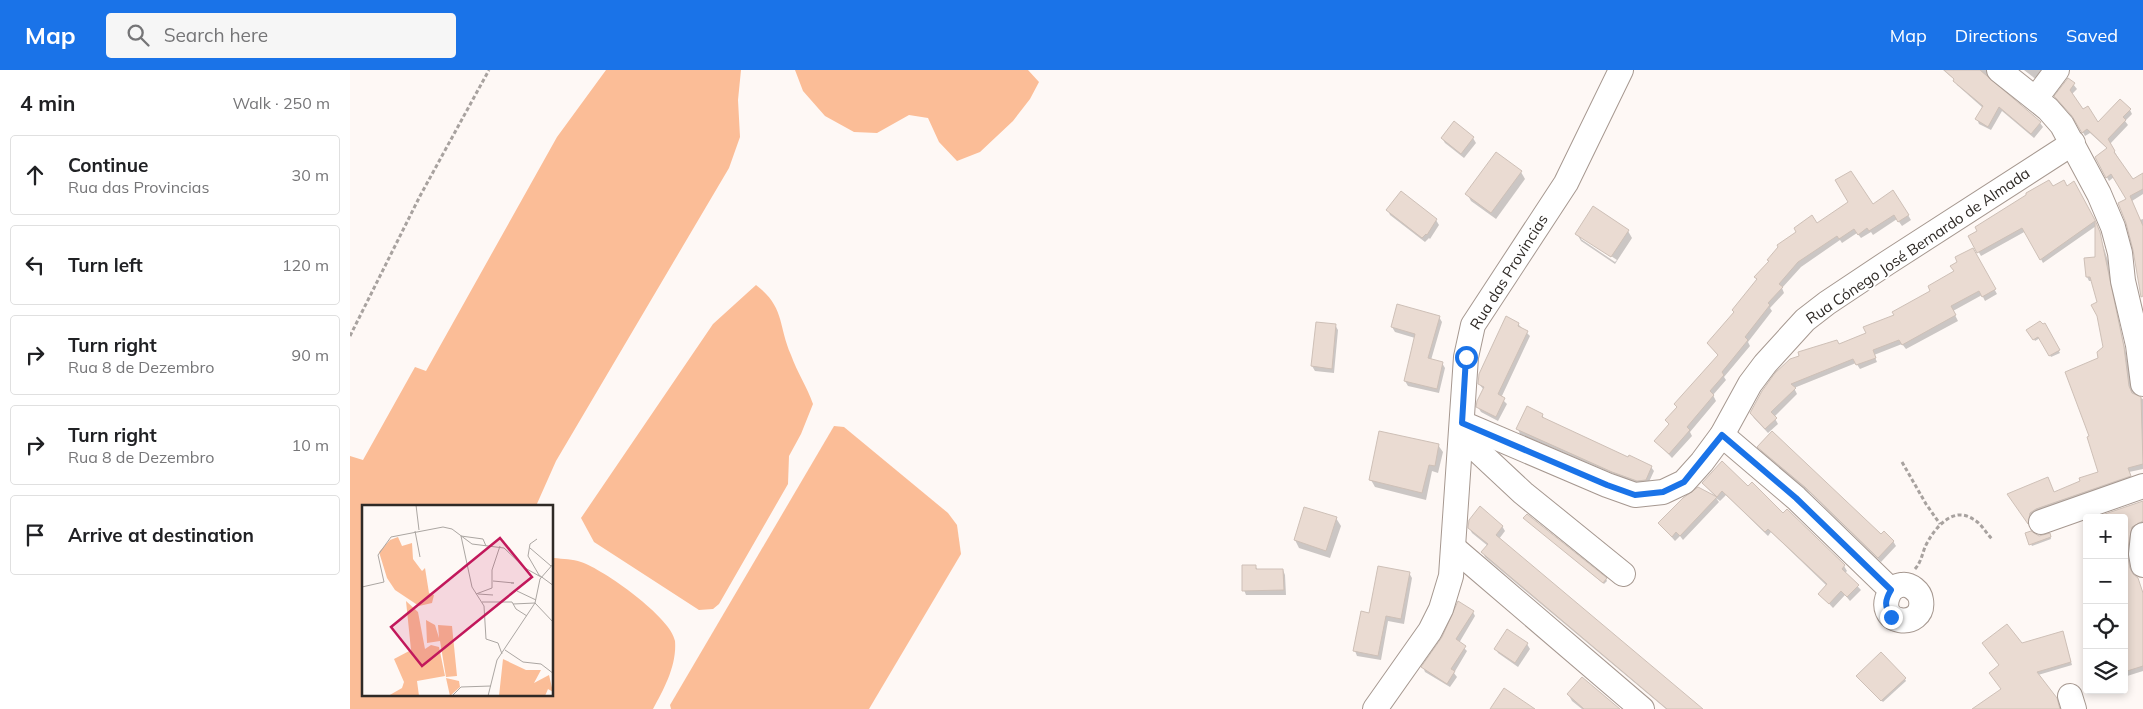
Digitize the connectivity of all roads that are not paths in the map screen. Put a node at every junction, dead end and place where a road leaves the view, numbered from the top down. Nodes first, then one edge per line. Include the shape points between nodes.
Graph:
1 (1621, 70) edge
2 (1999, 70) edge
3 (2057, 70) edge
4 (2036, 98) junction
5 (2073, 143) junction
6 (2143, 384) edge
7 (1462, 430) junction
8 (1722, 435) junction
9 (2143, 486) edge
10 (2041, 522) dead end
11 (2143, 536) edge
12 (1455, 549) junction
13 (2143, 565) edge
14 (1623, 574) dead end
15 (1896, 587) road end
16 (1375, 709) edge
17 (1642, 709) edge

1 - 7 street, Rua das Provincias via 1566,183 1473,325 1466,357
2 - 4 street
3 - 4 street
4 - 5 street via 2062,125
5 - 6 street via 2099,194 2120,253 2122,281 2138,345
5 - 8 street, Rua Cónego José Bernardo de Almada via 1805,320 1750,384
7 - 8 street, Rua Cónego José Bernardo de Almada via 1635,495 1663,492 1684,482
7 - 12 street, Rua das Provincias
7 - 14 street via 1524,493
8 - 15 street
9 - 10 street
11 - 13 street
12 - 16 street, Rua das Provincias via 1452,576 1438,616
12 - 17 street

